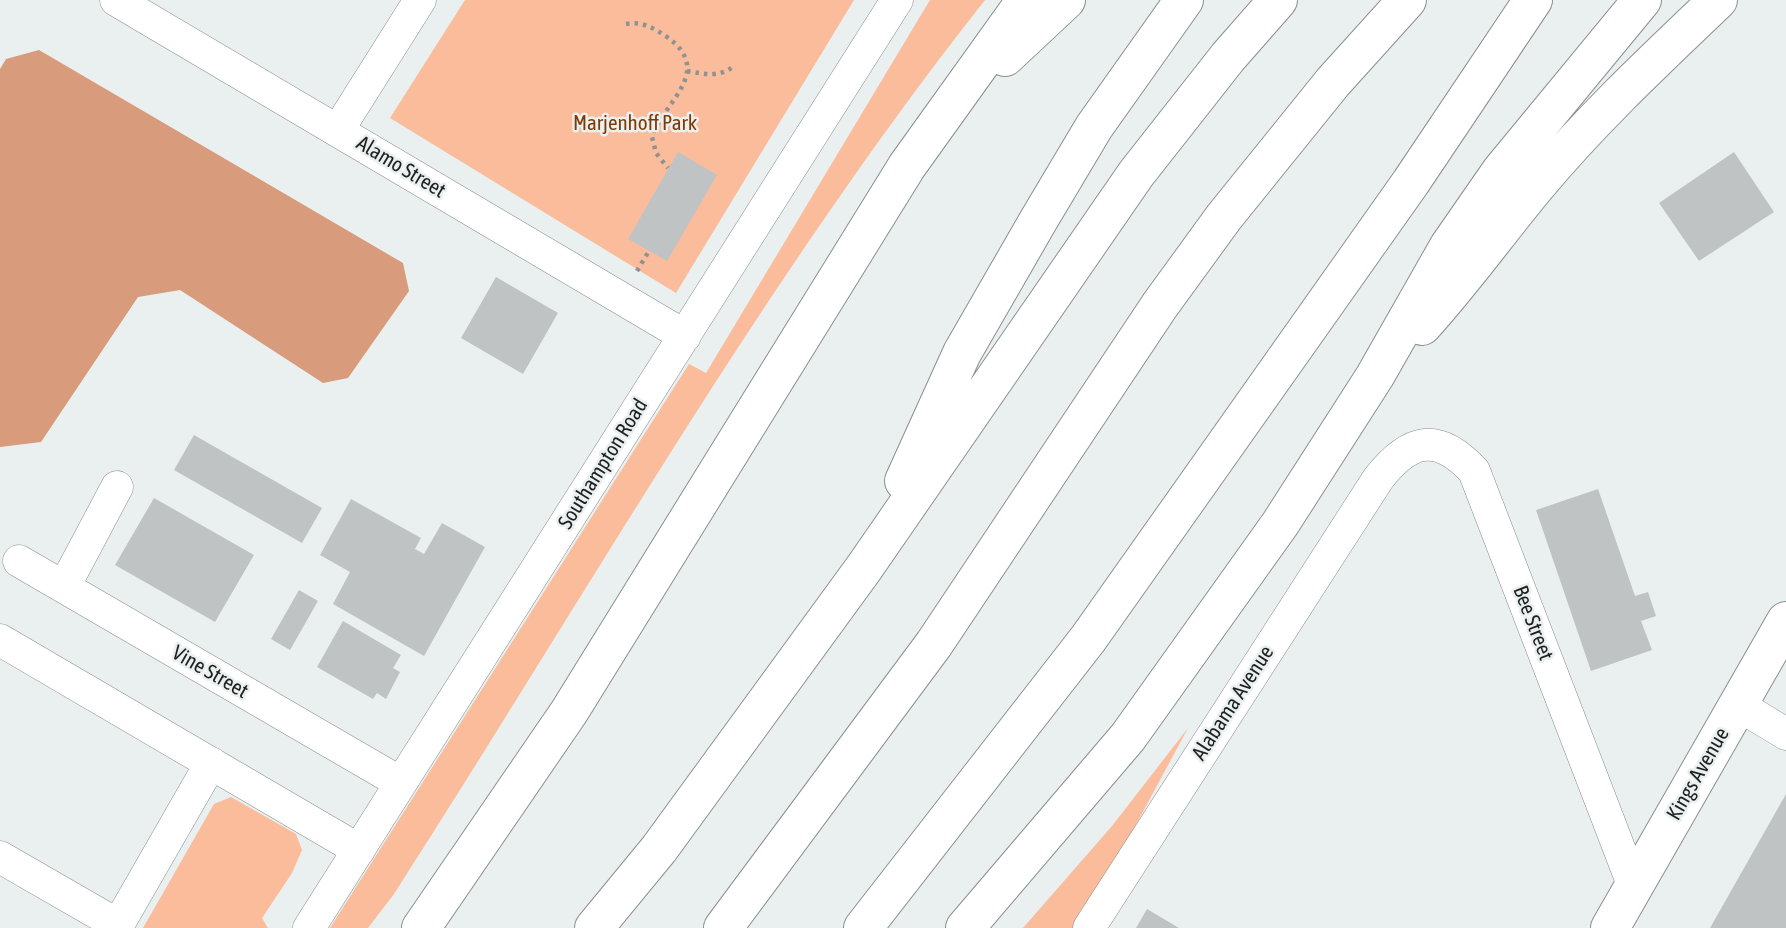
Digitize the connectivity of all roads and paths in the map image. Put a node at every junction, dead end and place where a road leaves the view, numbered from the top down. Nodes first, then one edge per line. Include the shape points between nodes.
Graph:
1 (116, 0) edge
2 (421, 0) edge
3 (897, 0) edge
4 (1026, 0) edge
5 (1066, 0) edge
6 (1184, 0) edge
7 (1278, 0) edge
8 (1407, 0) edge
9 (1533, 0) edge
10 (1642, 0) edge
11 (1718, 0) edge
12 (626, 24) dead end
13 (734, 66) dead end
14 (687, 71) junction
15 (943, 116) junction
16 (338, 130) junction
17 (668, 168) dead end
18 (685, 336) junction
19 (1375, 376) junction
20 (1377, 479) joint
21 (117, 487) dead end
22 (19, 561) dead end
23 (864, 568) junction
24 (64, 587) junction
25 (1786, 621) edge
26 (0, 640) edge
27 (1738, 705) junction
28 (1786, 734) edge
29 (211, 763) junction
30 (401, 783) junction
31 (359, 850) junction
32 (0, 857) edge
33 (1634, 887) junction
34 (1615, 926) edge
35 (309, 928) edge
36 (421, 928) edge
37 (594, 928) edge
38 (723, 928) edge
39 (863, 928) edge
40 (965, 928) edge
41 (1089, 928) edge

1 - 16 street, Alamo Street
2 - 16 street
3 - 18 street, Southampton Road
4 - 15 main road
5 - 15 main road
6 - 23 main road via 1094,127 962,353
7 - 23 main road via 1136,174
8 - 38 main road via 1298,122 1224,217 1160,305 934,644
9 - 39 main road via 1411,182 1088,639
10 - 19 main road via 1501,171 1449,246
11 - 19 main road via 1624,89
12 - 14 path via 645,24 670,39
13 - 14 path via 721,74
14 - 17 path via 678,97 652,137 656,153
15 - 36 main road via 907,166 569,712
16 - 18 street, Alamo Street
18 - 30 street, Southampton Road
19 - 40 main road via 1280,524 1128,737
20 - 33 street, Bee Street via 1396,456 1414,446 1435,445 1459,455 1474,471
20 - 41 street, Alabama Avenue
21 - 24 street
22 - 24 street, Vine Street
23 - 37 main road via 659,849
24 - 30 street, Vine Street
25 - 27 main road, Kings Avenue
26 - 29 street
27 - 28 street
27 - 33 main road, Kings Avenue
29 - 31 street
29 - 32 street via 118,925
30 - 31 street, Southampton Road
31 - 35 street, Southampton Road
33 - 34 main road, Kings Avenue

